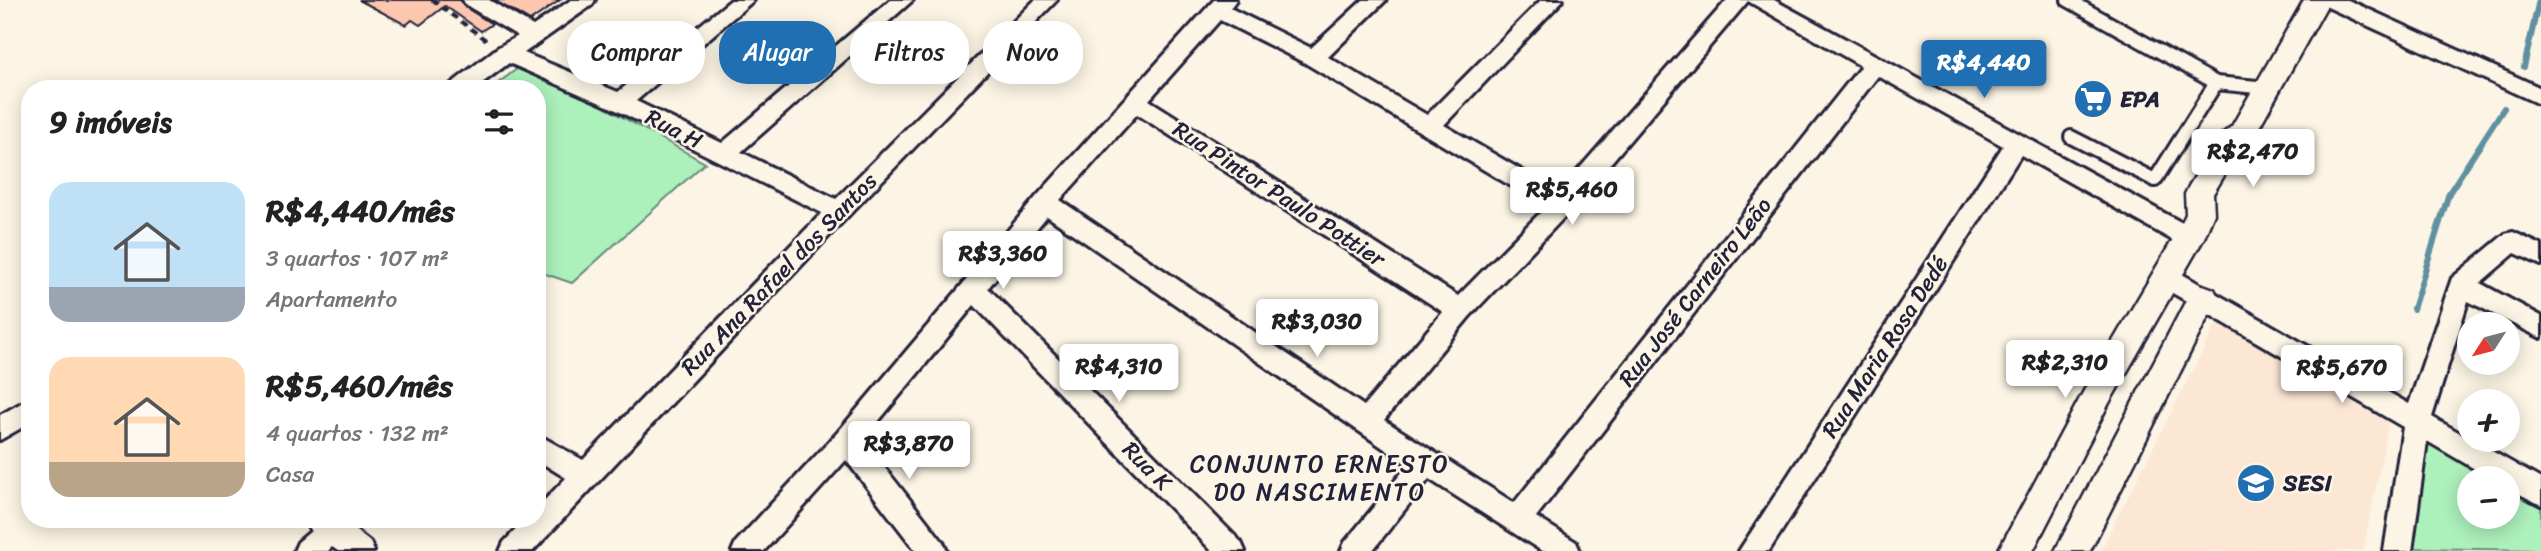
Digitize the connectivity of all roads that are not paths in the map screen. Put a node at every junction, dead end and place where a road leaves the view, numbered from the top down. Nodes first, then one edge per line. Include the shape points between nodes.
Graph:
1 (473, 0) edge
2 (585, 0) edge
3 (744, 0) edge
4 (903, 0) edge
5 (1047, 0) edge
6 (1376, 0) edge
7 (1553, 0) edge
8 (1739, 0) edge
9 (1758, 0) edge
10 (2068, 0) edge
11 (2316, 0) edge
12 (2330, 0) edge
13 (1221, 5) edge
14 (535, 36) junction
15 (505, 53) junction
16 (1313, 58) junction
17 (1874, 65) junction
18 (471, 80) edge
19 (2216, 83) junction
20 (2267, 88) junction
21 (2541, 97) edge
22 (1134, 101) junction
23 (620, 102) junction
24 (1430, 126) junction
25 (2071, 137) dead end
26 (2017, 143) junction
27 (724, 154) junction
28 (1045, 202) junction
29 (1563, 205) junction
30 (839, 211) junction
31 (2194, 226) junction
32 (2541, 256) edge
33 (2166, 277) junction
34 (2461, 285) junction
35 (974, 290) junction
36 (2203, 297) junction
37 (1460, 310) junction
38 (2541, 328) edge
39 (21, 415) edge
40 (1367, 421) junction
41 (2417, 421) junction
42 (0, 429) edge
43 (847, 440) junction
44 (546, 451) edge
45 (1426, 463) junction
46 (585, 476) junction
47 (2541, 493) edge
48 (546, 517) edge
49 (1517, 520) junction
50 (323, 528) edge
51 (329, 528) edge
52 (536, 528) edge
53 (307, 551) edge
54 (360, 551) edge
55 (514, 551) edge
56 (746, 551) edge
57 (933, 551) edge
58 (1231, 551) edge
59 (1355, 551) edge
60 (1566, 551) edge
61 (1753, 551) edge
62 (2015, 551) edge
63 (2072, 551) edge
64 (2398, 551) edge

1 - 14 street
2 - 14 street
3 - 23 street
4 - 27 street
5 - 30 street, Rua Ana Rafael dos Santos
6 - 16 street
7 - 24 street
8 - 29 street
9 - 17 street
10 - 19 lane
11 - 20 street
12 - 21 street
13 - 16 street
13 - 22 street
14 - 15 street
15 - 18 street
15 - 23 street, Rua H
16 - 24 street
17 - 26 street
17 - 49 street, Rua José Carneiro Leão
19 - 20 lane
19 - 25 lane via 2155,180
20 - 31 street via 2242,132 2245,152 2217,204
22 - 28 street
22 - 37 street, Rua Pintor Paulo Pottier
23 - 27 street, Rua H
24 - 29 street
26 - 31 street
26 - 61 street, Rua Maria Rosa Dedé
27 - 30 street, Rua H
28 - 35 street
28 - 40 street
29 - 37 street
30 - 46 street, Rua Ana Rafael dos Santos
31 - 33 street
32 - 34 street via 2514,242
33 - 36 street
33 - 62 street
34 - 38 street
34 - 41 street
35 - 43 street
35 - 58 street, Rua K
36 - 41 street
36 - 63 street
37 - 40 street
39 - 42 street
40 - 45 street
41 - 47 street
41 - 64 street
43 - 56 street
43 - 57 street
44 - 46 street
45 - 49 street
45 - 59 street
46 - 48 street, Rua Ana Rafael dos Santos
49 - 60 street
50 - 53 street
51 - 54 street
52 - 55 street, Rua Ana Rafael dos Santos

